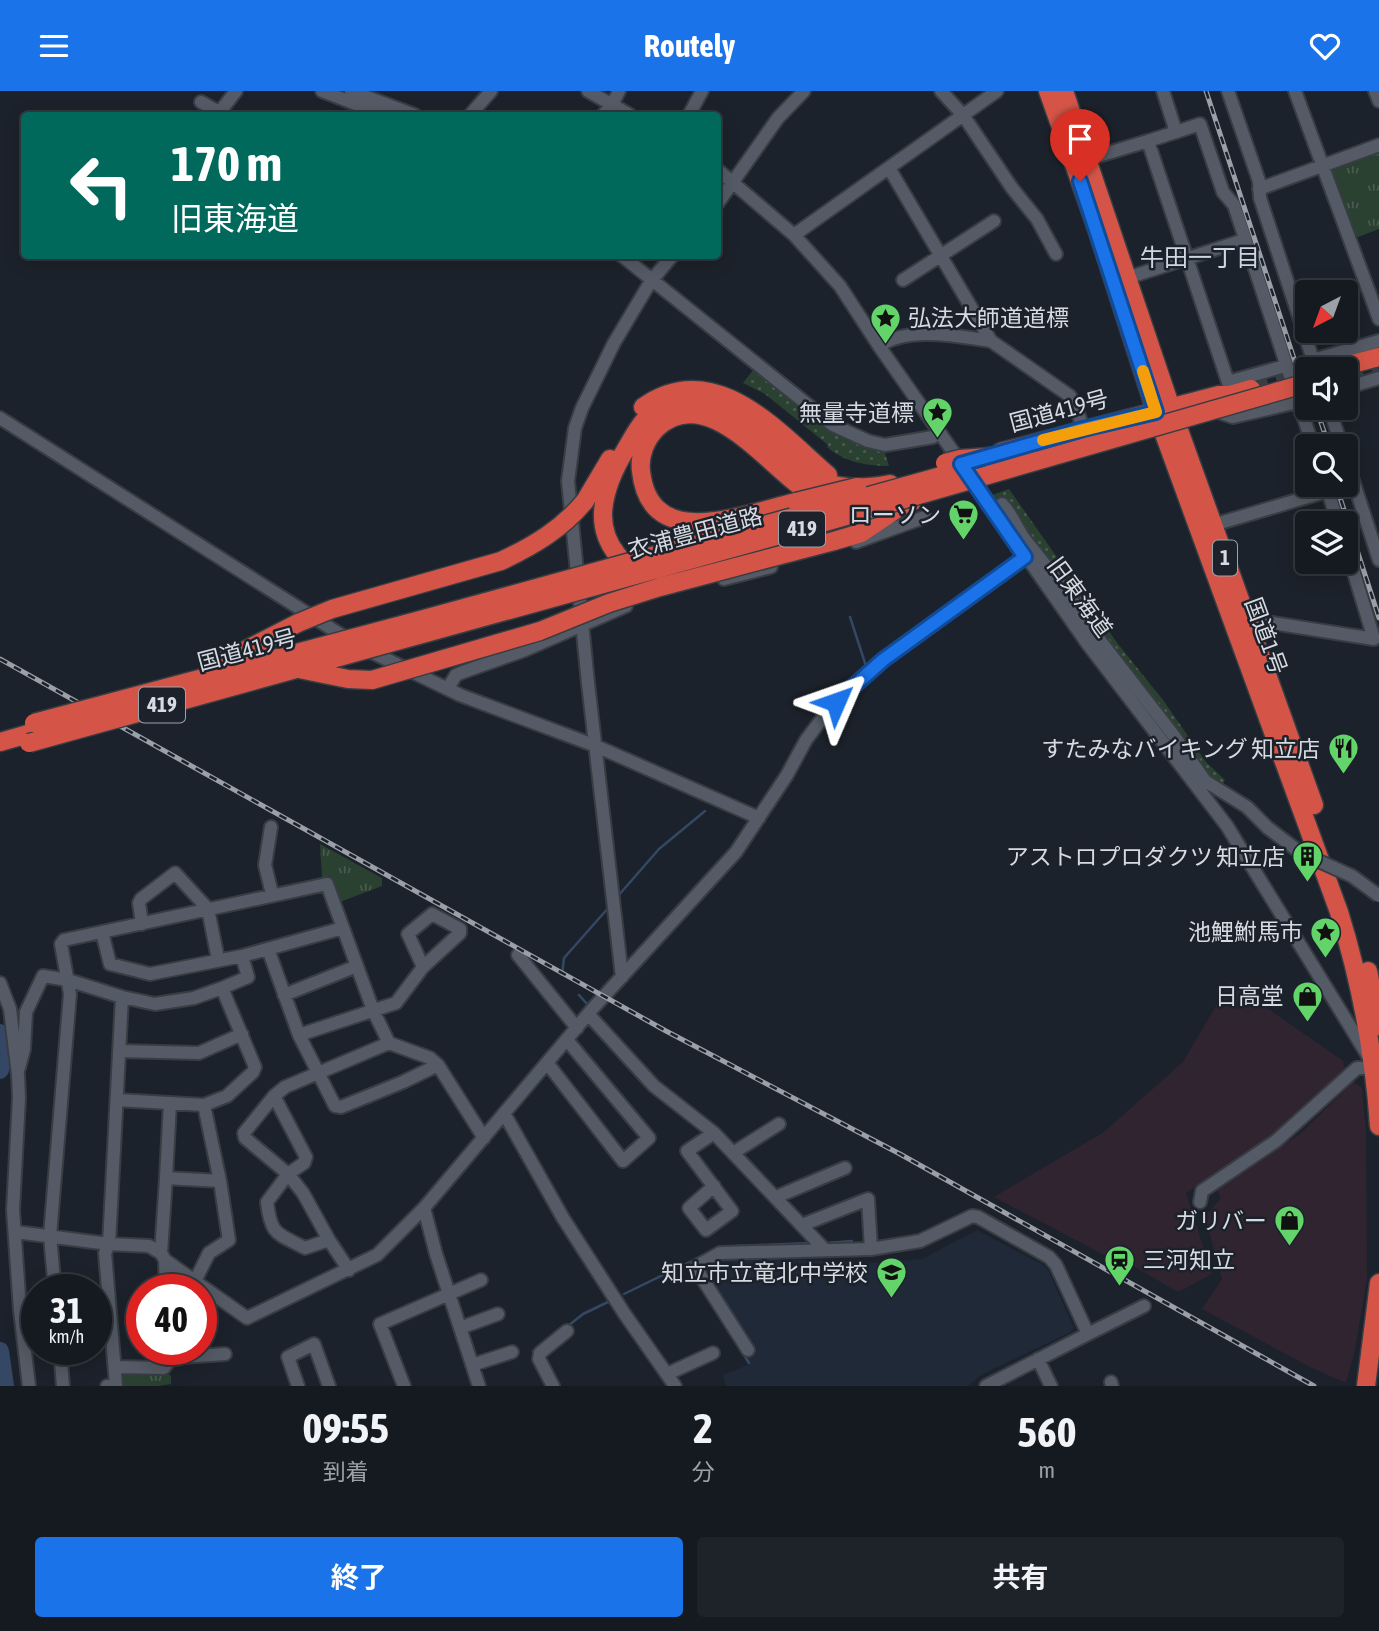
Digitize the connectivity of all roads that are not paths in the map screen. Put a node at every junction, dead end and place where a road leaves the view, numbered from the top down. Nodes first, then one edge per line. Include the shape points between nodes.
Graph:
1 (236, 91) edge
2 (351, 91) edge
3 (491, 91) edge
4 (588, 91) edge
5 (619, 91) edge
6 (702, 91) edge
7 (804, 91) edge
8 (941, 91) edge
9 (997, 91) edge
10 (1048, 91) edge
11 (1064, 91) edge
12 (1163, 91) edge
13 (1228, 91) edge
14 (1295, 91) edge
15 (1376, 91) edge
16 (318, 93) edge
17 (1379, 101) edge
18 (201, 102) dead end
19 (612, 105) junction
20 (218, 112) edge
21 (222, 112) edge
22 (375, 112) edge
23 (407, 112) edge
24 (473, 112) edge
25 (606, 112) edge
26 (625, 112) edge
27 (691, 112) edge
28 (964, 115) junction
29 (1176, 132) junction
30 (1148, 141) junction
31 (1379, 145) edge
32 (1088, 159) junction
33 (1323, 166) junction
34 (888, 168) junction
35 (721, 172) edge
36 (733, 181) junction
37 (1259, 189) junction
38 (721, 199) edge
39 (994, 221) dead end
40 (794, 235) junction
41 (1244, 240) junction
42 (1056, 254) dead end
43 (940, 255) junction
44 (1188, 258) junction
45 (627, 259) edge
46 (636, 259) edge
47 (670, 259) edge
48 (653, 278) junction
49 (1127, 278) junction
50 (903, 280) dead end
51 (1379, 319) edge
52 (990, 341) junction
53 (1379, 341) edge
54 (879, 345) junction
55 (1308, 357) edge
56 (1341, 357) edge
57 (1379, 357) edge
58 (1358, 362) edge
59 (1379, 364) edge
60 (1285, 366) junction
61 (1358, 370) edge
62 (1295, 374) edge
63 (1379, 378) edge
64 (1228, 382) junction
65 (1358, 384) edge
66 (1295, 386) edge
67 (1295, 394) edge
68 (1205, 398) junction
69 (1295, 403) edge
70 (1163, 410) junction
71 (1221, 413) junction
72 (0, 418) edge
73 (1170, 427) junction
74 (1083, 429) junction
75 (934, 431) junction
76 (1030, 458) junction
77 (961, 464) junction
78 (974, 483) junction
79 (841, 486) junction
80 (1358, 494) edge
81 (1299, 497) edge
82 (907, 502) junction
83 (1002, 505) dead end
84 (925, 517) dead end
85 (1213, 525) junction
86 (1378, 552) edge
87 (1025, 557) junction
88 (1354, 574) edge
89 (1247, 619) junction
90 (582, 625) junction
91 (358, 645) junction
92 (296, 669) junction
93 (169, 687) junction
94 (448, 688) junction
95 (148, 701) dead end
96 (0, 732) edge
97 (33, 732) junction
98 (0, 742) edge
99 (596, 747) junction
100 (0, 753) edge
101 (759, 818) junction
102 (271, 827) dead end
103 (272, 894) junction
104 (1379, 896) edge
105 (208, 909) junction
106 (142, 924) junction
107 (343, 928) junction
108 (102, 932) junction
109 (268, 949) junction
110 (518, 955) dead end
111 (242, 956) junction
112 (218, 959) junction
113 (357, 966) junction
114 (423, 967) junction
115 (622, 977) junction
116 (68, 980) junction
117 (0, 983) edge
118 (222, 988) junction
119 (1359, 991) junction
120 (284, 995) junction
121 (33, 996) junction
122 (121, 997) junction
123 (1339, 1008) junction
124 (10, 1009) junction
125 (373, 1010) junction
126 (589, 1015) junction
127 (1379, 1026) edge
128 (577, 1028) junction
129 (242, 1034) junction
130 (299, 1035) junction
131 (567, 1040) junction
132 (389, 1043) junction
133 (120, 1051) junction
134 (548, 1064) junction
135 (438, 1065) junction
136 (1377, 1071) edge
137 (317, 1072) junction
138 (18, 1075) junction
139 (274, 1096) junction
140 (117, 1100) junction
141 (170, 1103) junction
142 (204, 1105) junction
143 (505, 1115) junction
144 (779, 1124) dead end
145 (1379, 1126) edge
146 (714, 1133) junction
147 (484, 1137) junction
148 (733, 1153) junction
149 (845, 1168) dead end
150 (288, 1174) junction
151 (166, 1178) junction
152 (220, 1181) junction
153 (714, 1187) dead end
154 (776, 1197) junction
155 (1200, 1202) dead end
156 (424, 1208) junction
157 (802, 1225) junction
158 (16, 1232) junction
159 (50, 1236) junction
160 (329, 1240) junction
161 (109, 1244) junction
162 (825, 1249) junction
163 (871, 1249) junction
164 (163, 1257) junction
165 (349, 1269) junction
166 (54, 1274) edge
167 (165, 1274) edge
168 (186, 1274) edge
169 (198, 1274) edge
170 (481, 1280) dead end
171 (1379, 1283) edge
172 (449, 1294) junction
173 (217, 1297) edge
174 (1144, 1306) dead end
175 (498, 1314) dead end
176 (460, 1328) junction
177 (567, 1331) dead end
178 (1088, 1334) junction
179 (748, 1350) dead end
180 (512, 1352) dead end
181 (713, 1353) dead end
182 (217, 1354) edge
183 (225, 1354) dead end
184 (1038, 1359) junction
185 (61, 1365) edge
186 (164, 1365) edge
187 (472, 1365) junction
188 (116, 1367) junction
189 (667, 1374) junction
190 (1379, 1378) edge
191 (990, 1385) edge
192 (29, 1386) edge
193 (63, 1386) edge
194 (107, 1386) edge
195 (299, 1386) edge
196 (329, 1386) edge
197 (404, 1386) edge
198 (479, 1386) edge
199 (553, 1386) edge
200 (675, 1386) edge
201 (1051, 1386) edge
202 (1366, 1386) edge
203 (1378, 1386) edge

1 - 21 street
2 - 23 street
3 - 24 street
4 - 19 street
5 - 19 street
6 - 27 street
7 - 36 street via 778,118
8 - 28 street
9 - 28 street
10 - 70 highway, 国道1号 / 1
11 - 32 highway, 国道1号 / 1
12 - 29 street
13 - 37 street
14 - 33 street
15 - 17 street
16 - 22 street
18 - 20 street
19 - 25 street
19 - 26 street
28 - 34 street
28 - 42 street
29 - 30 street
29 - 41 street via 1200,124
30 - 32 street
30 - 44 street
31 - 33 street
32 - 49 highway, 国道1号 / 1
33 - 37 street
33 - 51 street
34 - 40 street
34 - 43 street
35 - 36 street, 旧東海道
36 - 38 street
36 - 40 street, 旧東海道
37 - 55 street
39 - 43 street
40 - 54 street, 旧東海道 via 840,286
41 - 44 street
41 - 60 street
43 - 50 street
43 - 52 street
44 - 49 street
44 - 64 street
45 - 48 street
46 - 48 street
47 - 48 street
48 - 75 street via 731,333 834,417 880,438
48 - 90 street via 614,343 575,428 568,493
49 - 70 highway, 国道1号 / 1
52 - 54 street via 951,335 908,336
52 - 74 street via 1070,396
53 - 56 street
54 - 75 street, 旧東海道
57 - 58 highway
59 - 61 highway
60 - 64 street
60 - 67 street
62 - 76 highway, 衣浦豊田道路 / 419
63 - 65 street
64 - 68 street
66 - 76 highway, 衣浦豊田道路 / 419, bridge
68 - 70 highway, 国道419号 / 419
68 - 71 highway, 国道419号 / 419 via 1254,396
69 - 71 street via 1233,417
70 - 73 highway, 国道1号 / 1
70 - 74 highway, 国道419号 / 419
71 - 73 highway, 国道419号 / 419
72 - 91 street
73 - 78 highway, 国道419号 / 419
73 - 85 highway, 国道1号 / 1
73 - 119 highway, 国道1号 / 1 via 1339,912
74 - 77 highway, 国道419号 / 419
75 - 77 street, 旧東海道
76 - 79 highway, 419, bridge via 986,483 824,534 664,577 629,566 605,534 603,512 619,462 651,414 676,403 723,410 749,425 812,477
76 - 82 highway, 衣浦豊田道路 / 419, bridge via 960,459 796,502 705,524 669,518 653,505 640,465 642,452 652,433 669,419 706,415 728,427 797,483 823,499 882,510
76 - 92 highway, 衣浦豊田道路 / 419, bridge via 787,533
76 - 93 highway, 衣浦豊田道路 / 419, bridge
77 - 78 street, 旧東海道
77 - 79 highway, 419 via 869,488
78 - 82 highway, 衣浦豊田道路 / 419
78 - 87 street, 旧東海道
79 - 93 highway, 衣浦豊田道路 / 419, bridge via 751,410 718,394 685,389 656,398 636,414 585,501 564,524 527,549 501,561 332,609
80 - 86 street
81 - 85 street
82 - 92 highway, 衣浦豊田道路 / 419, bridge via 861,533 660,587 540,631 372,680
83 - 104 street, bridge via 1205,781 1255,813 1260,822 1301,852 1352,876
84 - 90 street via 837,548 640,601
85 - 89 highway, 国道1号 / 1
87 - 101 street via 846,691 806,740
87 - 123 street, 旧東海道 via 1227,826
88 - 89 street via 1374,639
89 - 127 highway, 国道1号 / 1 via 1350,908
90 - 94 street via 456,675
90 - 99 street
91 - 94 street
91 - 95 highway, 国道419号 / 419
92 - 97 highway, 衣浦豊田道路 / 419, bridge
93 - 97 highway, 衣浦豊田道路 / 419, bridge
94 - 99 street
96 - 97 highway, 衣浦豊田道路 / 419
97 - 98 highway, 419
97 - 100 highway, 衣浦豊田道路 / 419
99 - 101 street
99 - 115 street
101 - 115 street via 719,872
102 - 103 street via 265,865
103 - 105 street
103 - 107 street via 327,884
105 - 106 street
105 - 106 street via 175,873 141,899
105 - 112 street
106 - 108 street
107 - 109 street
107 - 113 street
108 - 112 street via 110,964 150,974
108 - 116 street via 61,944
109 - 111 street
109 - 120 street
110 - 128 street
111 - 112 street
111 - 118 street via 247,977
113 - 120 street
113 - 125 street
114 - 114 street via 460,933 432,914 408,933
114 - 125 street via 396,1003
115 - 126 street
116 - 121 street via 43,976
116 - 122 street
116 - 159 street
117 - 124 street
118 - 122 street via 155,1004
118 - 129 street
119 - 123 street via 1352,1002
119 - 136 highway, 国道1号 / 1
120 - 130 street
121 - 124 street
121 - 138 street via 26,1012
122 - 133 street
123 - 136 street, 旧東海道
124 - 138 street
125 - 130 street
125 - 132 street
126 - 128 street
126 - 146 street via 654,1086
128 - 131 street
129 - 133 street via 199,1053
129 - 142 street via 253,1072 227,1096
130 - 137 street
131 - 134 street
131 - 134 street via 649,1139 623,1161
132 - 135 street
132 - 137 street
133 - 140 street
134 - 143 street
135 - 137 street via 341,1107 335,1106
135 - 147 street
136 - 145 highway, 国道1号 / 1
136 - 155 street via 1357,1067 1276,1141 1202,1191
137 - 139 street
138 - 158 street
139 - 150 street via 306,1157
139 - 150 street via 244,1133
140 - 141 street
140 - 161 street
141 - 142 street
141 - 151 street
142 - 152 street
143 - 147 street
143 - 189 street via 563,1218
144 - 148 street
146 - 148 street
146 - 153 street via 687,1151
147 - 156 street
148 - 154 street
149 - 154 street
150 - 160 street
150 - 160 street via 267,1202 269,1223 275,1232 305,1248
151 - 152 street
151 - 164 street
152 - 169 street via 229,1240 209,1253
154 - 157 street
156 - 165 street via 377,1255
156 - 172 street
157 - 162 street
157 - 163 street via 869,1199
158 - 159 street
158 - 192 street
159 - 161 street
159 - 166 street
160 - 165 street
161 - 164 street via 149,1246
161 - 188 street via 105,1253
162 - 163 street
162 - 179 street via 720,1253 695,1267
163 - 178 street via 920,1241 978,1217 1049,1257
164 - 167 street
164 - 168 street
165 - 173 street via 247,1318
170 - 172 street
171 - 202 highway
172 - 176 street
172 - 197 street via 380,1325
174 - 178 street
175 - 176 street
176 - 187 street
177 - 199 street via 540,1353
178 - 184 street
180 - 187 street
181 - 189 street
182 - 183 street
184 - 191 street
184 - 201 street
185 - 193 street
186 - 188 street
187 - 198 street
188 - 194 street via 116,1385
189 - 200 street
190 - 203 highway
195 - 196 street via 288,1357 314,1344

